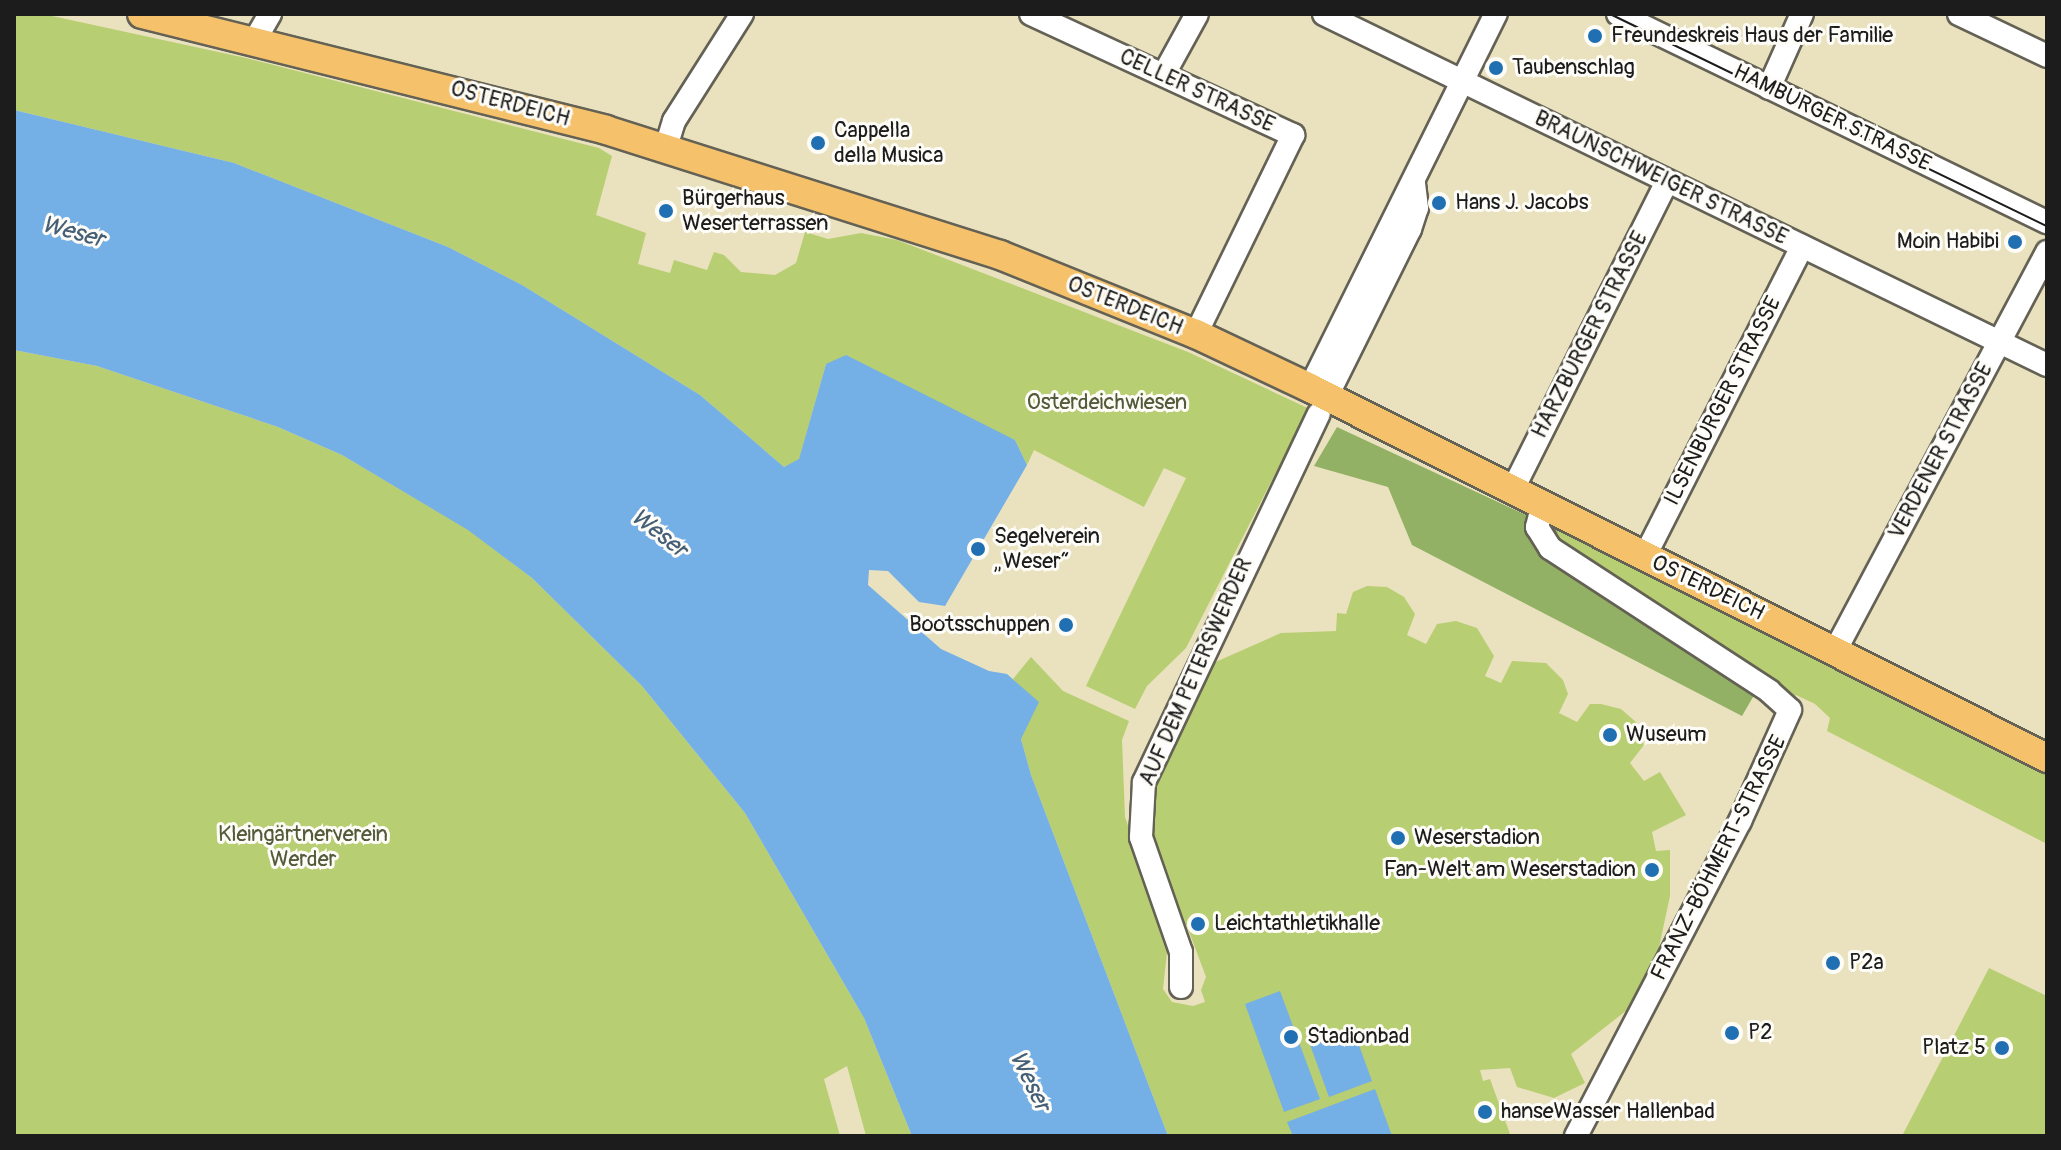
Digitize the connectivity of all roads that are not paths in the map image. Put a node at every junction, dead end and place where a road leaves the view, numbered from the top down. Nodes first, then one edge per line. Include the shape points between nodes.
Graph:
1 (142, 14) edge
2 (270, 14) edge
3 (742, 14) edge
4 (1031, 14) edge
5 (1197, 14) edge
6 (1324, 14) edge
7 (1496, 14) edge
8 (1618, 14) edge
9 (1802, 14) edge
10 (1959, 14) edge
11 (255, 40) junction
12 (2047, 56) edge
13 (1164, 74) junction
14 (1463, 82) junction
15 (1769, 88) junction
16 (666, 147) junction
17 (1667, 181) junction
18 (2047, 222) edge
19 (1802, 247) junction
20 (2047, 252) edge
21 (1196, 334) junction
22 (1999, 341) junction
23 (2047, 365) edge
24 (1321, 395) junction
25 (1513, 489) junction
26 (1543, 503) junction
27 (1645, 556) junction
28 (1835, 651) junction
29 (2047, 758) edge
30 (1181, 987) dead end
31 (1576, 1136) edge

1 - 11 main road, OSTERDEICH
2 - 11 street
3 - 16 street via 674,121
4 - 13 street, CELLER STRASSE
5 - 13 street
6 - 14 street, BRAUNSCHWEIGER STRASSE
7 - 14 street, AUF DEM PETERSWERDER
8 - 15 street, HAMBURGER STRASSE
9 - 15 street
10 - 12 street
11 - 16 main road, OSTERDEICH
13 - 21 street, CELLER STRASSE via 1293,135
14 - 17 street, BRAUNSCHWEIGER STRASSE
14 - 24 street, AUF DEM PETERSWERDER
15 - 18 street, HAMBURGER STRASSE
16 - 21 main road, OSTERDEICH via 1000,255
17 - 19 street, BRAUNSCHWEIGER STRASSE
17 - 25 street, HARZBURGER STRASSE
19 - 22 street, BRAUNSCHWEIGER STRASSE
19 - 27 street, ILSENBURGER STRASSE
20 - 22 street, VERDENER STRASSE
21 - 24 main road, OSTERDEICH
22 - 23 street, BRAUNSCHWEIGER STRASSE
22 - 28 street, VERDENER STRASSE
24 - 25 main road, OSTERDEICH
24 - 30 street, AUF DEM PETERSWERDER via 1144,782 1141,837 1181,952
25 - 26 main road, OSTERDEICH
26 - 27 main road, OSTERDEICH
26 - 31 street, FRANZ-BÖHMERT-STRASSE via 1537,527 1550,548 1769,691 1788,705 1791,716
27 - 28 main road, OSTERDEICH
28 - 29 main road, OSTERDEICH

